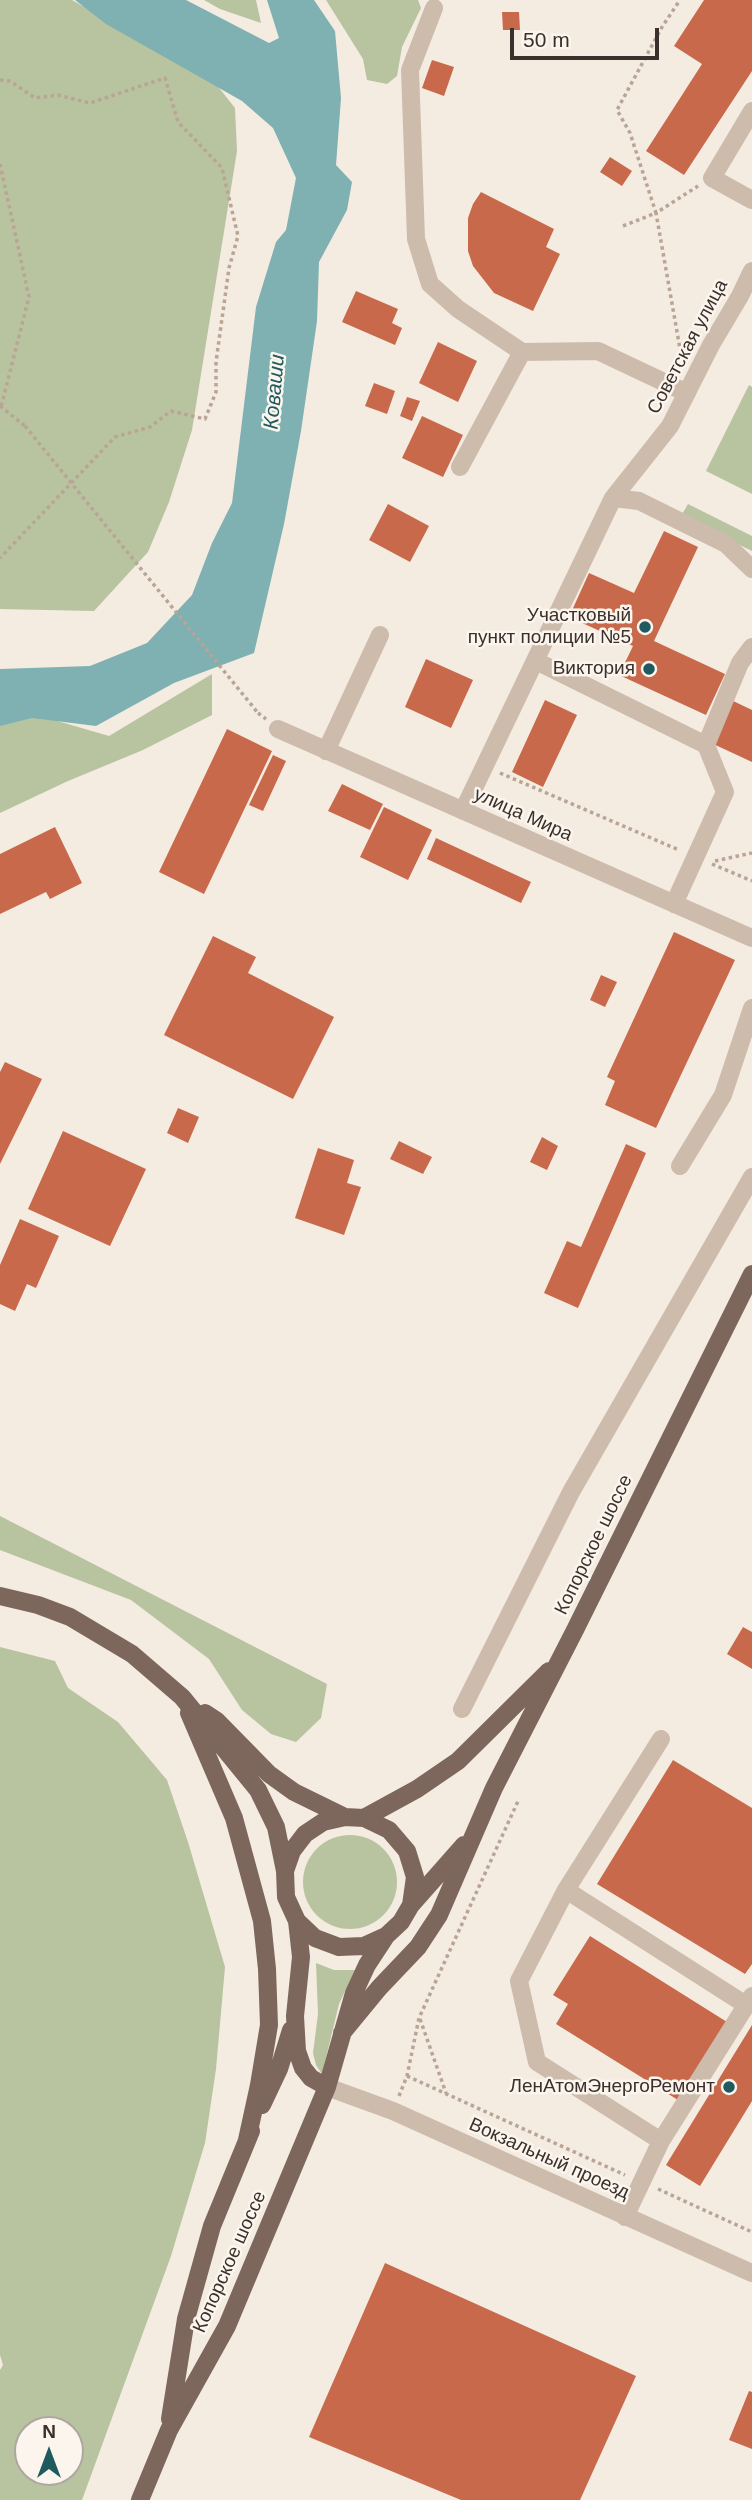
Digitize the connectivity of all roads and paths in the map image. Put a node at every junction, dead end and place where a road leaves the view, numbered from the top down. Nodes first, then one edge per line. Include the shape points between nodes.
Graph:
1 (680, 0) edge
2 (434, 8) dead end
3 (0, 80) edge
4 (752, 111) edge
5 (0, 164) edge
6 (712, 178) junction
7 (752, 200) edge
8 (656, 213) junction
9 (622, 226) dead end
10 (752, 271) edge
11 (522, 352) junction
12 (687, 393) junction
13 (0, 407) edge
14 (460, 467) dead end
15 (613, 498) junction
16 (0, 558) edge
17 (752, 569) edge
18 (380, 635) dead end
19 (752, 647) edge
20 (536, 661) junction
21 (258, 713) dead end
22 (278, 729) dead end
23 (706, 745) junction
24 (327, 751) junction
25 (522, 783) dead end
26 (463, 811) junction
27 (752, 853) edge
28 (695, 857) junction
29 (752, 881) edge
30 (674, 904) junction
31 (752, 938) edge
32 (752, 1008) edge
33 (680, 1166) dead end
34 (752, 1177) edge
35 (752, 1274) edge
36 (0, 1596) edge
37 (561, 1658) junction
38 (182, 1697) junction
39 (462, 1709) dead end
40 (661, 1739) dead end
41 (519, 1799) dead end
42 (345, 1817) junction
43 (364, 1818) junction
44 (473, 1834) junction
45 (285, 1871) junction
46 (566, 1890) junction
47 (411, 1905) junction
48 (297, 1922) junction
49 (386, 1936) junction
50 (749, 2001) edge
51 (295, 2016) junction
52 (419, 2018) junction
53 (342, 2033) junction
54 (407, 2076) junction
55 (327, 2087) junction
56 (446, 2093) junction
57 (393, 2111) junction
58 (247, 2140) junction
59 (661, 2141) junction
60 (641, 2182) junction
61 (625, 2217) junction
62 (752, 2232) edge
63 (752, 2273) edge
64 (169, 2430) junction
65 (140, 2500) edge

1 - 8 path via 617,110 630,133
2 - 11 street via 410,70 416,239 430,284
3 - 16 path via 10,81 35,98 58,95 90,103 164,78 178,122 222,168 239,236 229,268 216,392 205,419 171,411 150,427 115,437
4 - 6 street
5 - 13 path via 29,297
6 - 7 street
6 - 8 path
8 - 9 path
8 - 12 path
10 - 12 street, Советская улица
11 - 12 street via 598,351
11 - 14 street
12 - 15 street, Советская улица via 670,426
13 - 21 path, bridge via 25,426
15 - 17 street via 639,501 726,544
15 - 20 street, Советская улица
18 - 24 street
19 - 23 street via 740,663
20 - 23 street
20 - 26 street, Советская улица
22 - 24 street, улица Мира
23 - 28 street via 724,792
24 - 26 street, улица Мира
25 - 28 path
26 - 30 street, улица Мира
27 - 29 path via 709,863
28 - 30 street
30 - 31 street, улица Мира
32 - 33 street via 723,1095
34 - 39 street via 571,1492
35 - 37 main road, Копорское шоссе
36 - 38 main road via 70,1617 132,1654
37 - 43 main road via 458,1761
37 - 44 main road, Копорское шоссе
38 - 42 main road via 217,1721 294,1792
38 - 45 main road via 258,1790 276,1827
38 - 58 main road via 234,1818 262,1922 269,2025
40 - 46 street
41 - 52 path
42 - 43 main road
42 - 45 main road via 324,1822 305,1834
43 - 47 main road via 389,1830 407,1851 415,1877
44 - 47 main road
44 - 53 main road via 439,1914 418,1947
45 - 48 main road via 286,1897
46 - 50 street
46 - 59 street via 519,1981 537,2062
47 - 49 main road
48 - 49 main road via 315,1938 339,1947 364,1946
48 - 51 main road via 301,1957
49 - 53 main road, Копорское шоссе via 354,1993
50 - 59 street
51 - 55 main road via 303,2067
51 - 58 main road via 279,2069
52 - 54 path
52 - 56 path
53 - 55 main road, Копорское шоссе
54 - 56 path
54 - 57 path
55 - 57 street, Вокзальный проезд
55 - 64 main road, Копорское шоссе via 227,2326
56 - 60 path
57 - 61 street, Вокзальный проезд
58 - 64 main road via 212,2227 186,2319
59 - 60 street
60 - 61 street
60 - 62 path
61 - 63 street, Вокзальный проезд
64 - 65 main road, Копорское шоссе

